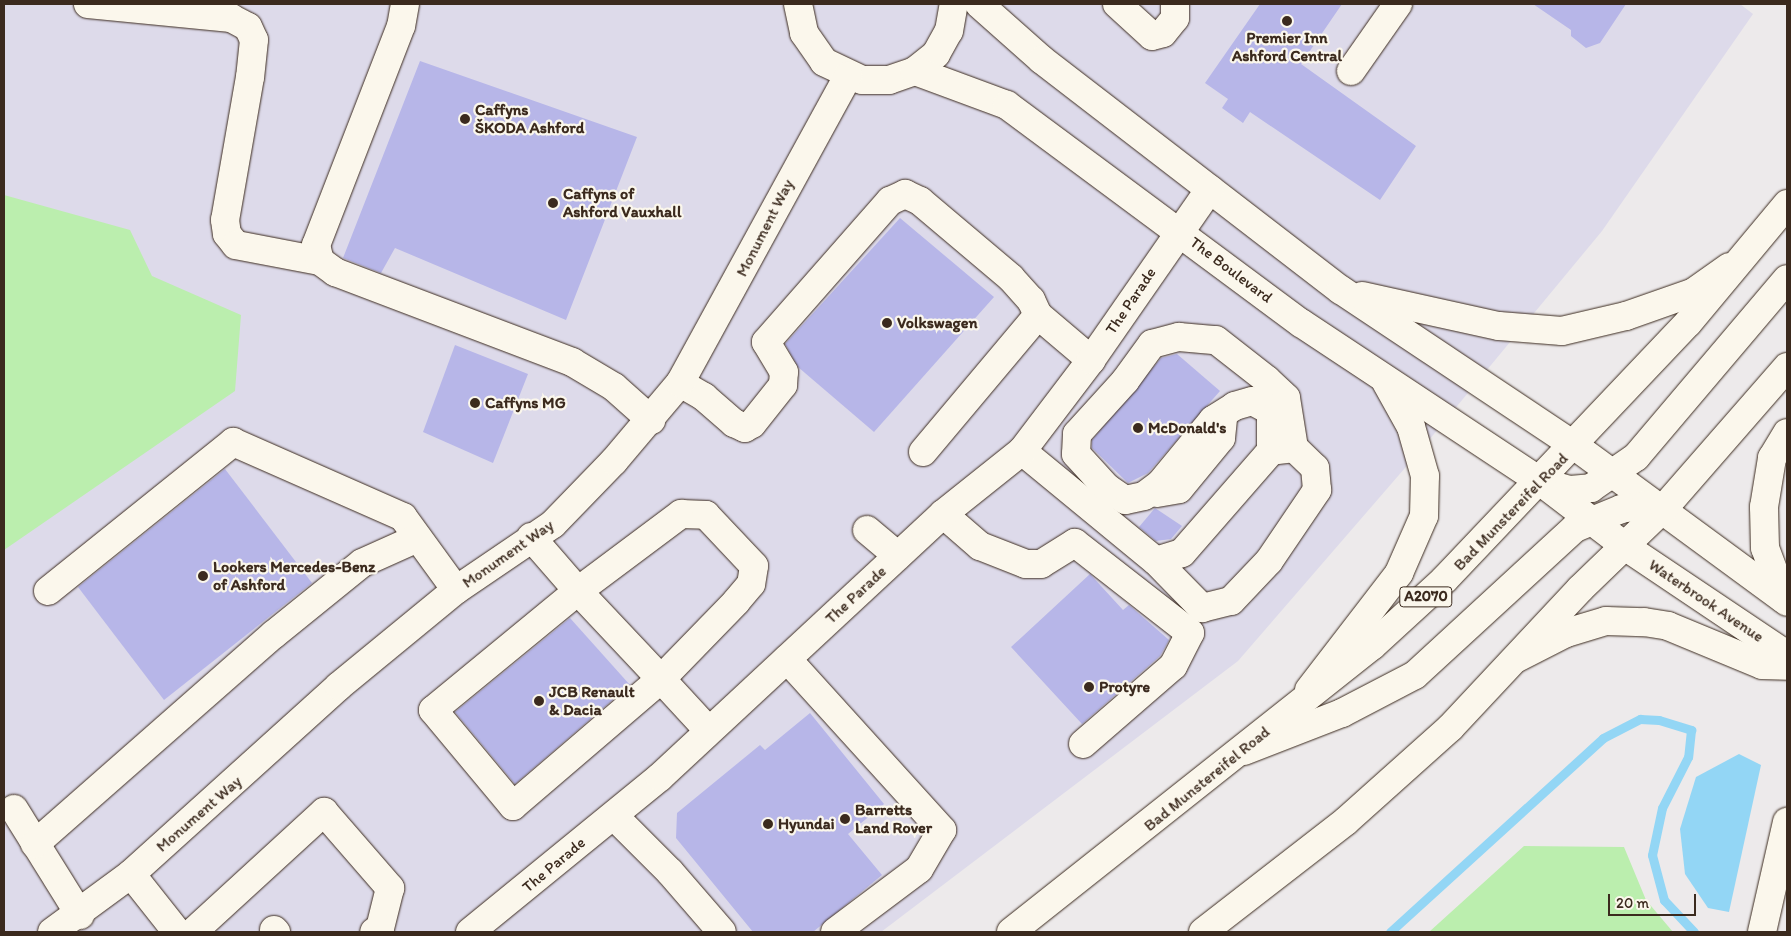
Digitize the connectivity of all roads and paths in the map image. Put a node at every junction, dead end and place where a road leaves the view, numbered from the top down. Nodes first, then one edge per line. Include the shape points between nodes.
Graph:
1 (88, 4) edge
2 (405, 4) edge
3 (798, 4) edge
4 (954, 4) edge
5 (978, 4) edge
6 (1117, 4) edge
7 (1176, 4) edge
8 (1398, 4) edge
9 (915, 71) junction
10 (1351, 71) dead end
11 (848, 76) junction
12 (1210, 189) junction
13 (1787, 204) edge
14 (1180, 232) junction
15 (1743, 257) junction
16 (320, 261) junction
17 (1787, 279) edge
18 (1341, 290) junction
19 (1038, 315) junction
20 (1091, 360) junction
21 (1787, 367) edge
22 (1383, 377) junction
23 (680, 383) junction
24 (651, 420) junction
25 (1787, 433) edge
26 (1576, 446) junction
27 (1282, 449) junction
28 (1022, 451) junction
29 (923, 452) dead end
30 (1614, 473) junction
31 (1541, 482) junction
32 (1664, 508) junction
33 (943, 514) junction
34 (1590, 520) junction
35 (867, 530) dead end
36 (531, 537) junction
37 (418, 538) junction
38 (1626, 547) junction
39 (898, 556) junction
40 (1156, 561) junction
41 (456, 590) junction
42 (48, 591) dead end
43 (578, 592) junction
44 (1785, 600) edge
45 (1787, 654) edge
46 (787, 659) junction
47 (1511, 662) junction
48 (1787, 666) edge
49 (661, 678) junction
50 (1291, 712) junction
51 (708, 730) junction
52 (1083, 744) dead end
53 (1243, 751) junction
54 (14, 809) dead end
55 (614, 816) junction
56 (1787, 822) edge
57 (35, 844) junction
58 (131, 874) junction
59 (80, 915) junction
60 (486, 928) edge
61 (52, 932) edge
62 (177, 932) edge
63 (193, 932) edge
64 (374, 932) edge
65 (722, 932) edge
66 (836, 932) edge
67 (1011, 932) edge
68 (1203, 932) edge
69 (1762, 932) edge

1 - 16 main road via 232,18 248,27 254,40 225,220 227,234 236,244
2 - 16 main road via 401,26 316,245
3 - 11 main road via 804,33 824,62
4 - 9 main road via 949,31 936,54
5 - 12 main road via 1042,60
6 - 7 main road via 1152,36 1163,33 1175,18
8 - 10 main road
9 - 11 main road via 889,80
9 - 14 main road, The Boulevard via 1007,104
11 - 23 main road, Monument Way
12 - 14 main road, The Parade
12 - 18 main road
13 - 15 main road, Bad Munstereifel Road / A2070
14 - 20 main road, The Parade
14 - 22 main road, The Boulevard via 1301,323
15 - 18 main road via 1694,292 1626,316 1562,331 1489,324
15 - 26 main road, Bad Munstereifel Road / A2070
16 - 24 main road via 335,272 572,362 614,387
17 - 30 main road via 1662,428 1636,457
18 - 26 main road
19 - 20 main road
19 - 23 main road via 1031,300 1011,278 920,201 905,194 890,202 766,342 784,372 784,385 752,424 745,428 734,423 704,397
19 - 29 main road
20 - 28 main road, The Parade
21 - 32 main road
22 - 31 main road, The Boulevard
22 - 50 main road via 1412,427 1425,476 1424,516 1399,573
23 - 24 main road, Monument Way
24 - 36 main road, Monument Way via 553,524
25 - 44 main road via 1772,458 1764,507 1765,548
26 - 30 main road
26 - 31 main road, Bad Munstereifel Road / A2070
27 - 27 main road via 1271,411 1252,401 1212,420 1160,484 1144,496 1124,500 1107,488 1076,454 1077,434 1158,342 1180,337 1216,340 1286,398
27 - 40 main road via 1182,553
27 - 40 main road via 1315,468 1317,490 1269,561 1231,601 1202,608
28 - 33 main road, The Parade
28 - 40 main road
30 - 31 main road via 1592,488 1570,490
30 - 32 main road
31 - 34 main road, Waterbrook Avenue
31 - 50 main road, Bad Munstereifel Road / A2070 via 1404,617
32 - 34 main road via 1644,505
32 - 38 main road
32 - 44 main road
33 - 39 main road, The Parade
33 - 52 main road via 980,546 1026,564 1042,564 1075,543 1190,632 1173,666
34 - 38 main road, Waterbrook Avenue
34 - 53 main road via 1540,559 1415,675 1342,713
35 - 39 main road
36 - 41 main road, Monument Way
36 - 43 main road
37 - 41 main road
37 - 42 main road via 403,517 233,442
37 - 57 main road via 362,564 272,635 152,740 78,811
38 - 45 main road, Waterbrook Avenue
38 - 47 main road
39 - 46 main road, The Parade
41 - 58 main road, Monument Way via 339,686
43 - 49 main road
43 - 49 main road via 681,514 706,515 754,566 750,584
43 - 49 main road via 434,710 513,806
46 - 51 main road, The Parade
46 - 66 main road via 942,830 919,869
47 - 48 main road, Waterbrook Avenue via 1566,633 1606,621 1668,626 1762,665
47 - 68 main road via 1450,728 1391,784
49 - 51 main road
50 - 53 main road, Bad Munstereifel Road / A2070
51 - 55 main road, The Parade
53 - 67 main road, Bad Munstereifel Road / A2070
54 - 57 main road
55 - 60 main road, The Parade
55 - 65 main road via 670,872
56 - 69 main road
57 - 59 main road
58 - 59 main road, Monument Way
58 - 62 main road
59 - 61 main road, Monument Way
63 - 64 main road via 324,812 390,888 380,928

